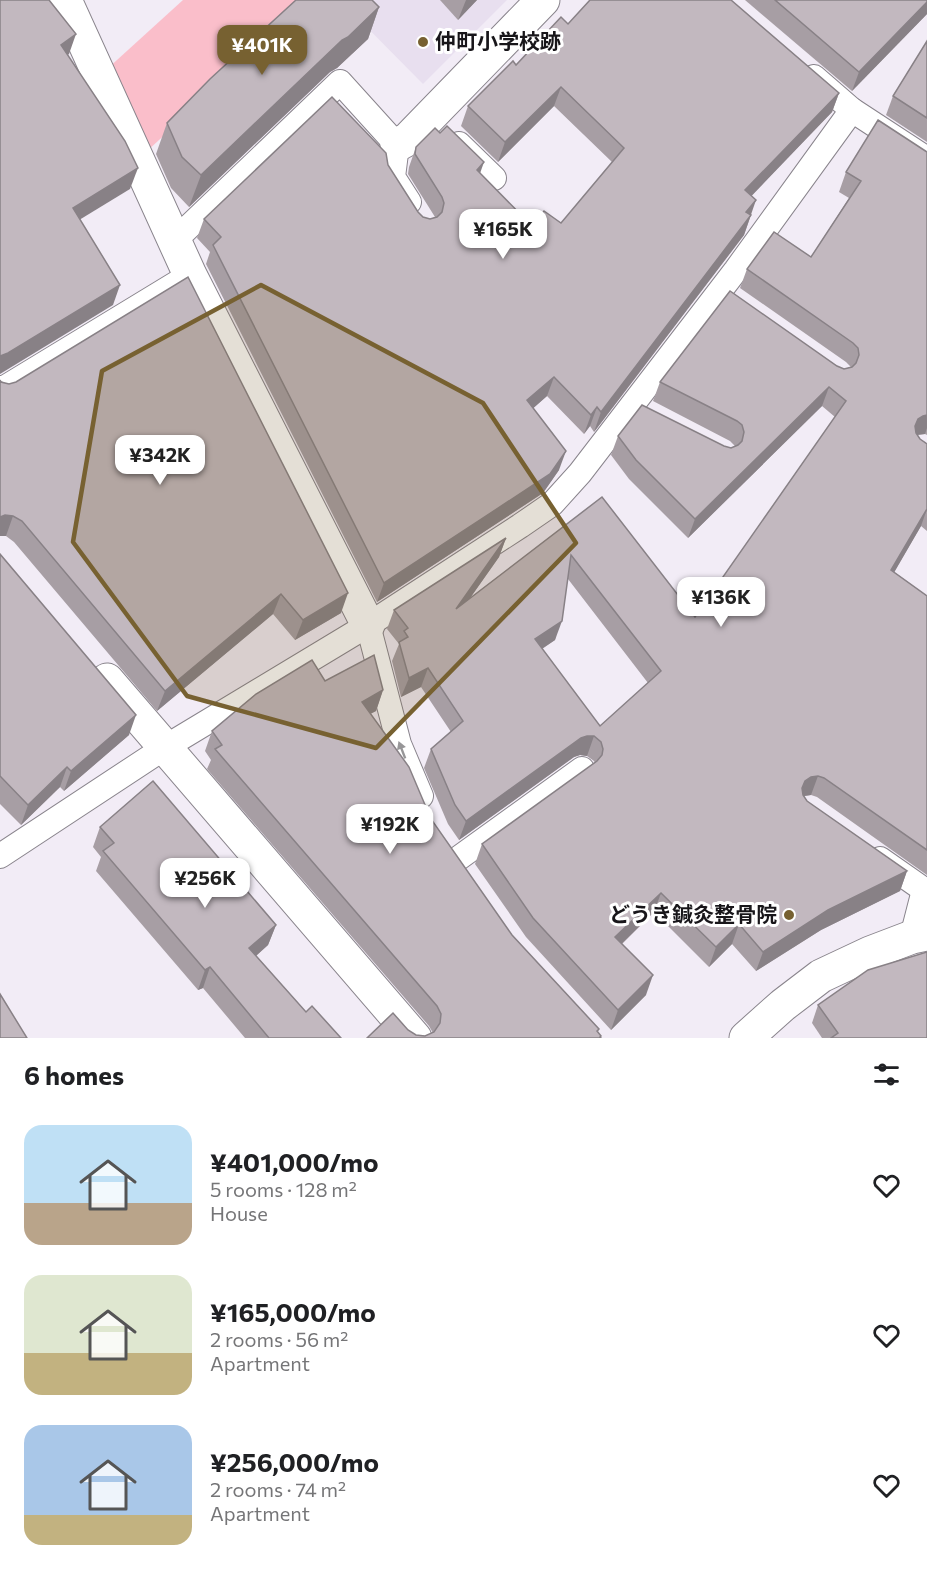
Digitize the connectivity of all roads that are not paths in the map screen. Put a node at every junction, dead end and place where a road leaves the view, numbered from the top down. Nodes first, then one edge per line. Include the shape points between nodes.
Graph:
1 (65, 0) edge
2 (543, 0) edge
3 (800, 66) edge
4 (852, 110) junction
5 (430, 116) junction
6 (397, 145) junction
7 (927, 159) edge
8 (494, 178) dead end
9 (423, 224) edge
10 (175, 240) junction
11 (190, 275) junction
12 (0, 388) edge
13 (368, 626) junction
14 (89, 660) edge
15 (164, 748) junction
16 (582, 769) edge
17 (863, 847) edge
18 (0, 856) edge
19 (927, 891) edge
20 (920, 936) edge
21 (415, 1038) edge
22 (746, 1038) edge

1 - 10 street
2 - 5 street
3 - 4 lane
4 - 7 lane
4 - 13 lane via 728,298 641,411 552,504
5 - 6 street
5 - 8 lane
6 - 9 lane via 393,177
6 - 10 lane via 340,82
10 - 11 street
11 - 12 lane
11 - 13 street
13 - 15 lane
16 -> 13 lane via 462,870 436,830 399,744
14 - 15 street
15 - 18 lane
15 - 21 street
17 - 19 lane
19 - 20 lane via 922,898
20 - 22 street via 821,976

